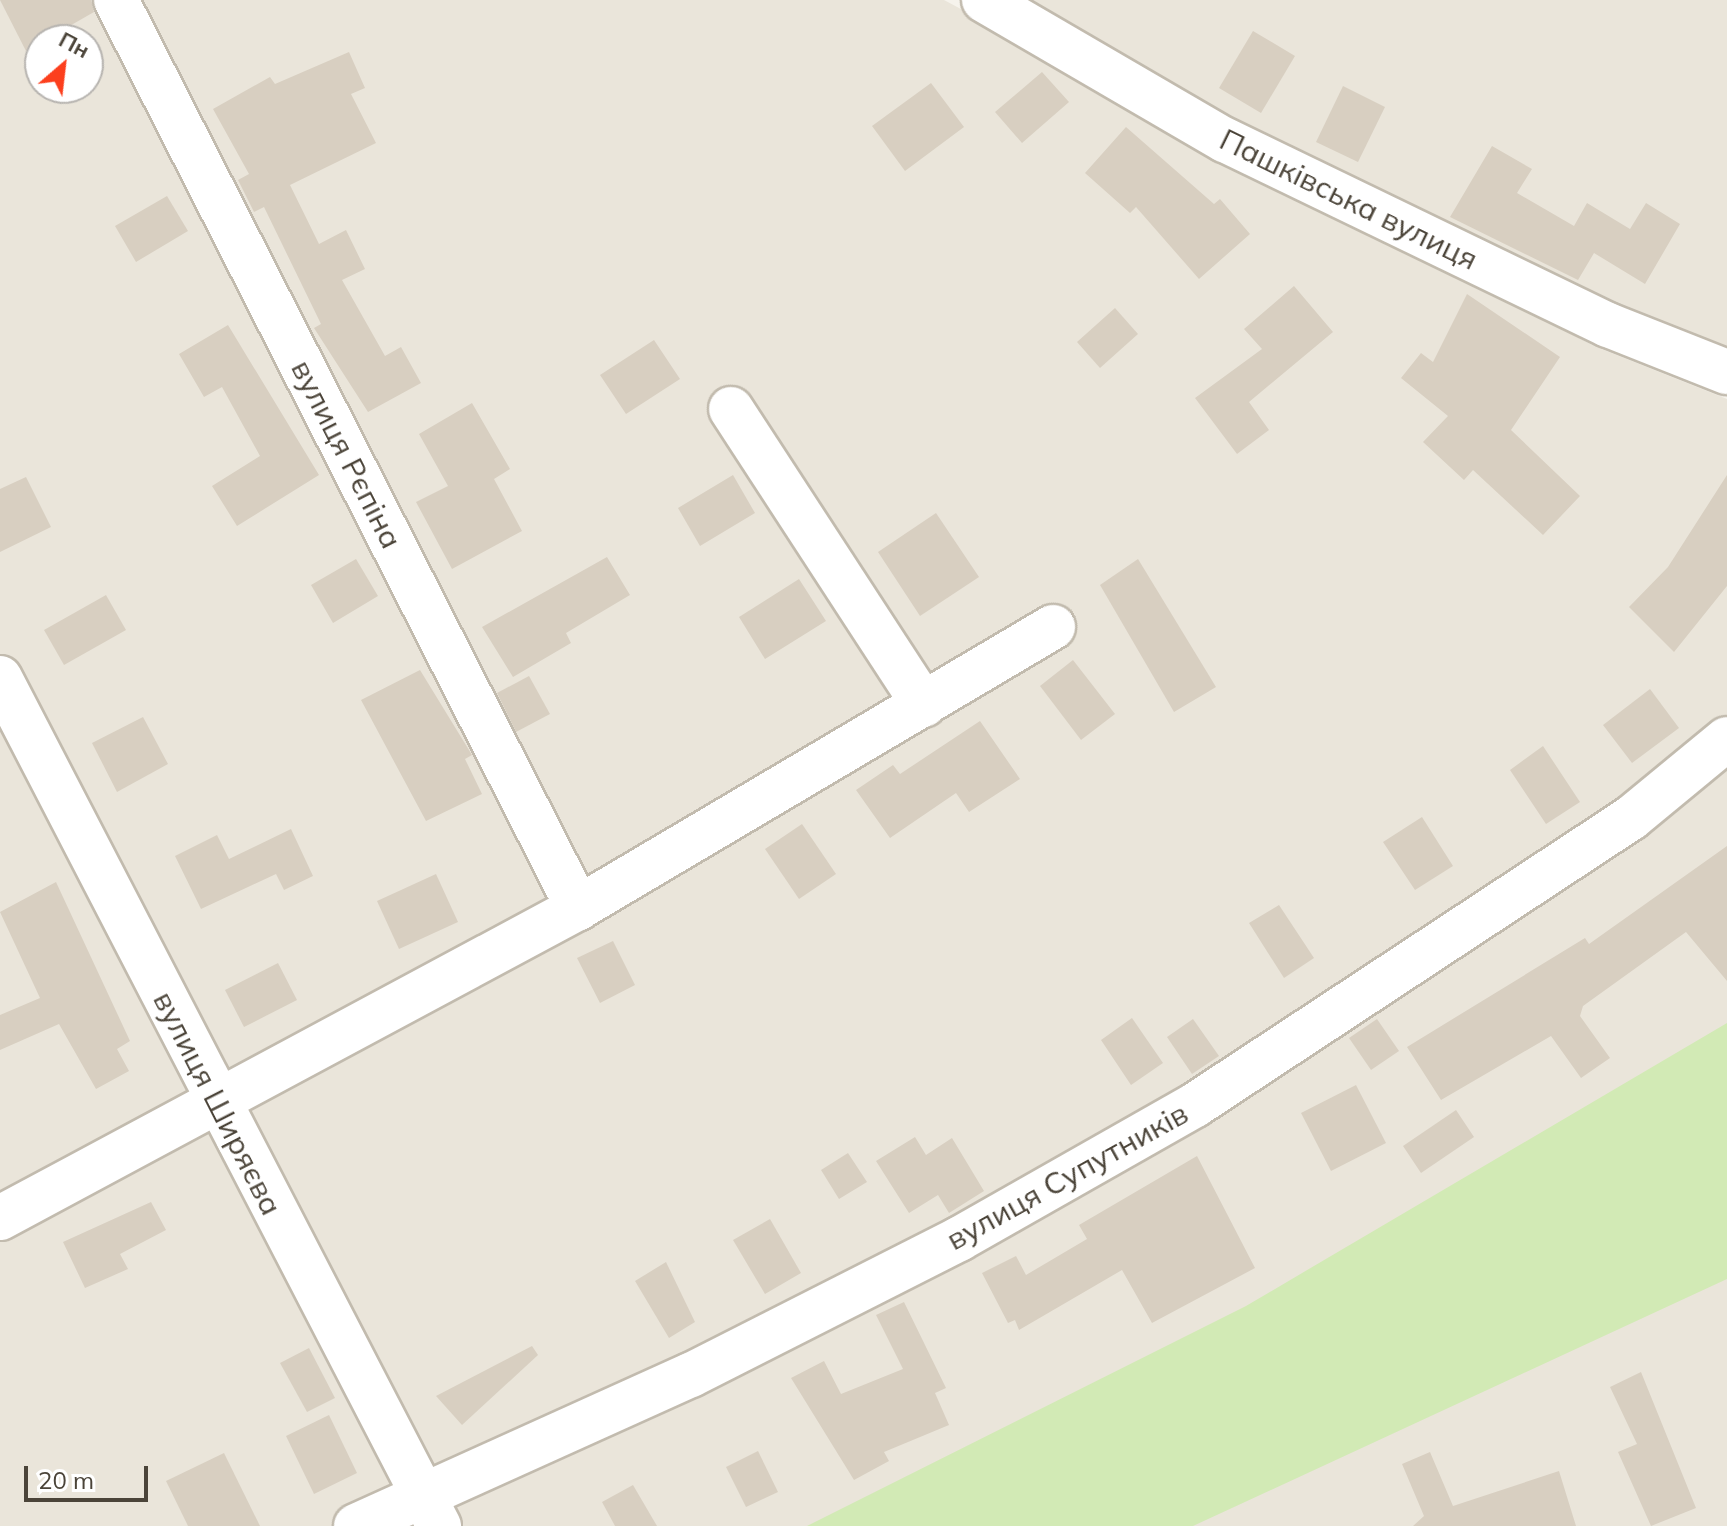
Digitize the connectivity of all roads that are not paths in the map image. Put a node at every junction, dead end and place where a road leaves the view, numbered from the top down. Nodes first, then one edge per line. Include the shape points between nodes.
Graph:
1 (116, 0) edge
2 (984, 0) edge
3 (1727, 372) edge
4 (731, 409) dead end
5 (1053, 627) dead end
6 (0, 678) edge
7 (924, 705) junction
8 (1727, 739) edge
9 (578, 908) junction
10 (219, 1106) junction
11 (0, 1218) edge
12 (430, 1511) edge
13 (356, 1526) edge

1 - 9 street, вулиця Рєпіна
2 - 3 street, Пашківська вулиця via 1225,140 1608,325
4 - 7 street
5 - 7 street
6 - 10 street, вулиця Ширяєва
7 - 9 street
8 - 12 street, вулиця Супутників via 1631,818 1195,1105 959,1239
9 - 10 street
10 - 11 street
10 - 12 street, вулиця Ширяєва
12 - 13 street, вулиця Супутників

